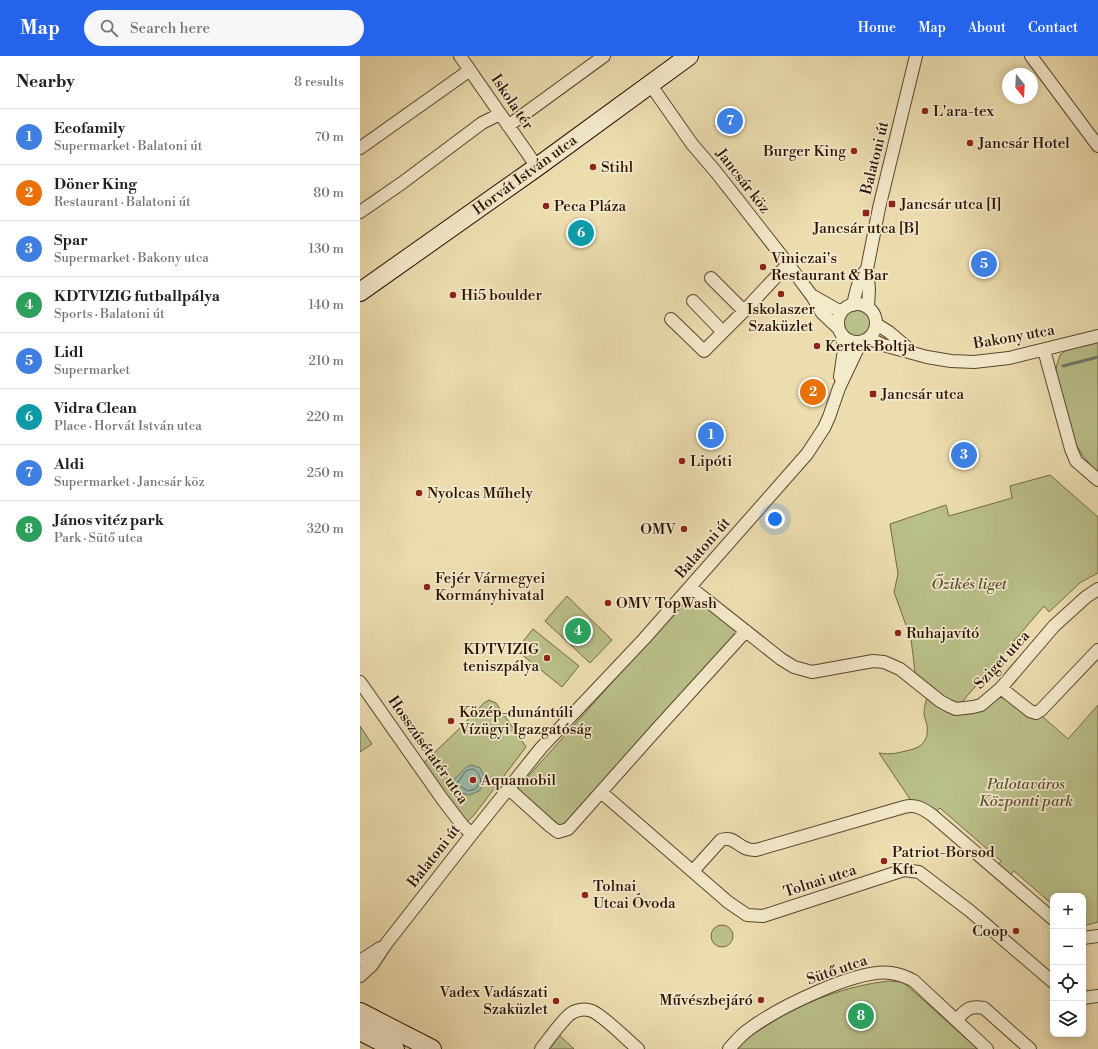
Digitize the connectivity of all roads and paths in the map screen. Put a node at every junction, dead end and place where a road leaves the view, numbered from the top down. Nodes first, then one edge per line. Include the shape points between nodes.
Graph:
1 (460, 56) edge
2 (604, 56) edge
3 (689, 56) edge
4 (916, 56) edge
5 (1031, 56) edge
6 (470, 70) junction
7 (650, 84) junction
8 (500, 114) junction
9 (508, 126) junction
10 (1098, 146) edge
11 (360, 148) edge
12 (537, 166) junction
13 (360, 212) edge
14 (788, 264) junction
15 (867, 269) junction
16 (711, 278) dead end
17 (360, 292) edge
18 (812, 296) junction
19 (693, 301) dead end
20 (853, 304) junction
21 (868, 308) junction
22 (744, 311) junction
23 (841, 312) junction
24 (671, 319) dead end
25 (876, 324) junction
26 (723, 332) junction
27 (840, 332) junction
28 (1098, 336) edge
29 (866, 340) junction
30 (1044, 350) junction
31 (912, 352) junction
32 (839, 388) junction
33 (1098, 480) edge
34 (690, 587) junction
35 (1098, 589) edge
36 (746, 631) junction
37 (1098, 650) edge
38 (360, 682) edge
39 (1001, 688) junction
40 (509, 789) junction
41 (601, 792) junction
42 (472, 834) junction
43 (693, 871) junction
44 (1050, 917) edge
45 (1098, 936) edge
46 (1086, 938) edge
47 (386, 944) junction
48 (360, 961) edge
49 (360, 976) edge
50 (1050, 980) edge
51 (1098, 996) edge
52 (1086, 998) edge
53 (360, 1012) edge
54 (956, 1020) junction
55 (360, 1031) edge
56 (636, 1047) edge
57 (395, 1049) edge
58 (432, 1049) edge
59 (541, 1049) edge
60 (729, 1049) edge
61 (987, 1049) edge
62 (1030, 1049) edge

1 - 6 street, Iskola tér
2 - 9 street
3 - 7 main road, Horvát István utca
4 - 15 street, Balatoni út
5 - 10 street
6 - 8 street, Iskola tér
6 - 11 street
7 - 12 main road, Horvát István utca
7 - 14 street, Jancsár köz via 692,144
8 - 9 street, Iskola tér
8 - 13 street via 482,123
9 - 12 street, Iskola tér
12 - 17 main road, Horvát István utca
14 - 18 street, Jancsár köz
14 - 22 street
15 - 20 street, Balatoni út via 862,274
15 - 21 street, Balatoni út
16 - 22 street
18 - 23 street, Jancsár köz
18 - 27 street, Jancsár köz via 822,313
19 - 26 street
20 - 21 street via 861,304
20 - 23 street
21 - 25 street via 876,318
22 - 26 street
23 - 27 street via 838,323
24 - 26 street via 704,351
25 - 29 street
25 - 31 street, Bakony utca
27 - 29 street via 851,341
27 - 32 street, Balatoni út via 844,350
28 - 30 street, Bakony utca
29 - 31 street, Bakony utca
29 - 32 street, Balatoni út via 857,350
30 - 31 street, Bakony utca via 974,362 951,361
30 - 33 street via 1076,462
32 - 34 street, Balatoni út via 829,417 813,446
34 - 36 street, Sziget utca
34 - 40 street, Balatoni út via 541,748
35 - 39 street, Sziget utca via 1054,626
36 - 39 street, Sziget utca via 781,659 794,667 812,672 873,661 884,662 900,669 940,701 956,709 981,705
36 - 41 street
37 - 39 street via 1036,713 1030,712
38 - 42 street, Hosszúsétatér utca via 443,800
40 - 41 street via 558,832 568,829
40 - 42 street, Balatoni út
41 - 43 street, Tolnai utca
42 - 47 street, Balatoni út
43 - 44 street via 721,840 726,838 731,838 747,850 756,850 914,805 932,815
43 - 50 street, Tolnai utca via 738,910 755,917 904,870 920,872 970,911
45 - 46 street
47 - 48 street, Balatoni út
47 - 49 street, Balatoni út via 372,965
51 - 52 street
53 - 58 main road
54 - 60 street, Sütő utca via 914,982 891,972 879,973 828,987 795,1003 749,1030
54 - 61 street, Sütő utca
54 - 62 street via 966,1009 975,1006 984,1008
55 - 57 main road
56 - 59 street via 602,1018 585,1010 576,1011 568,1016

